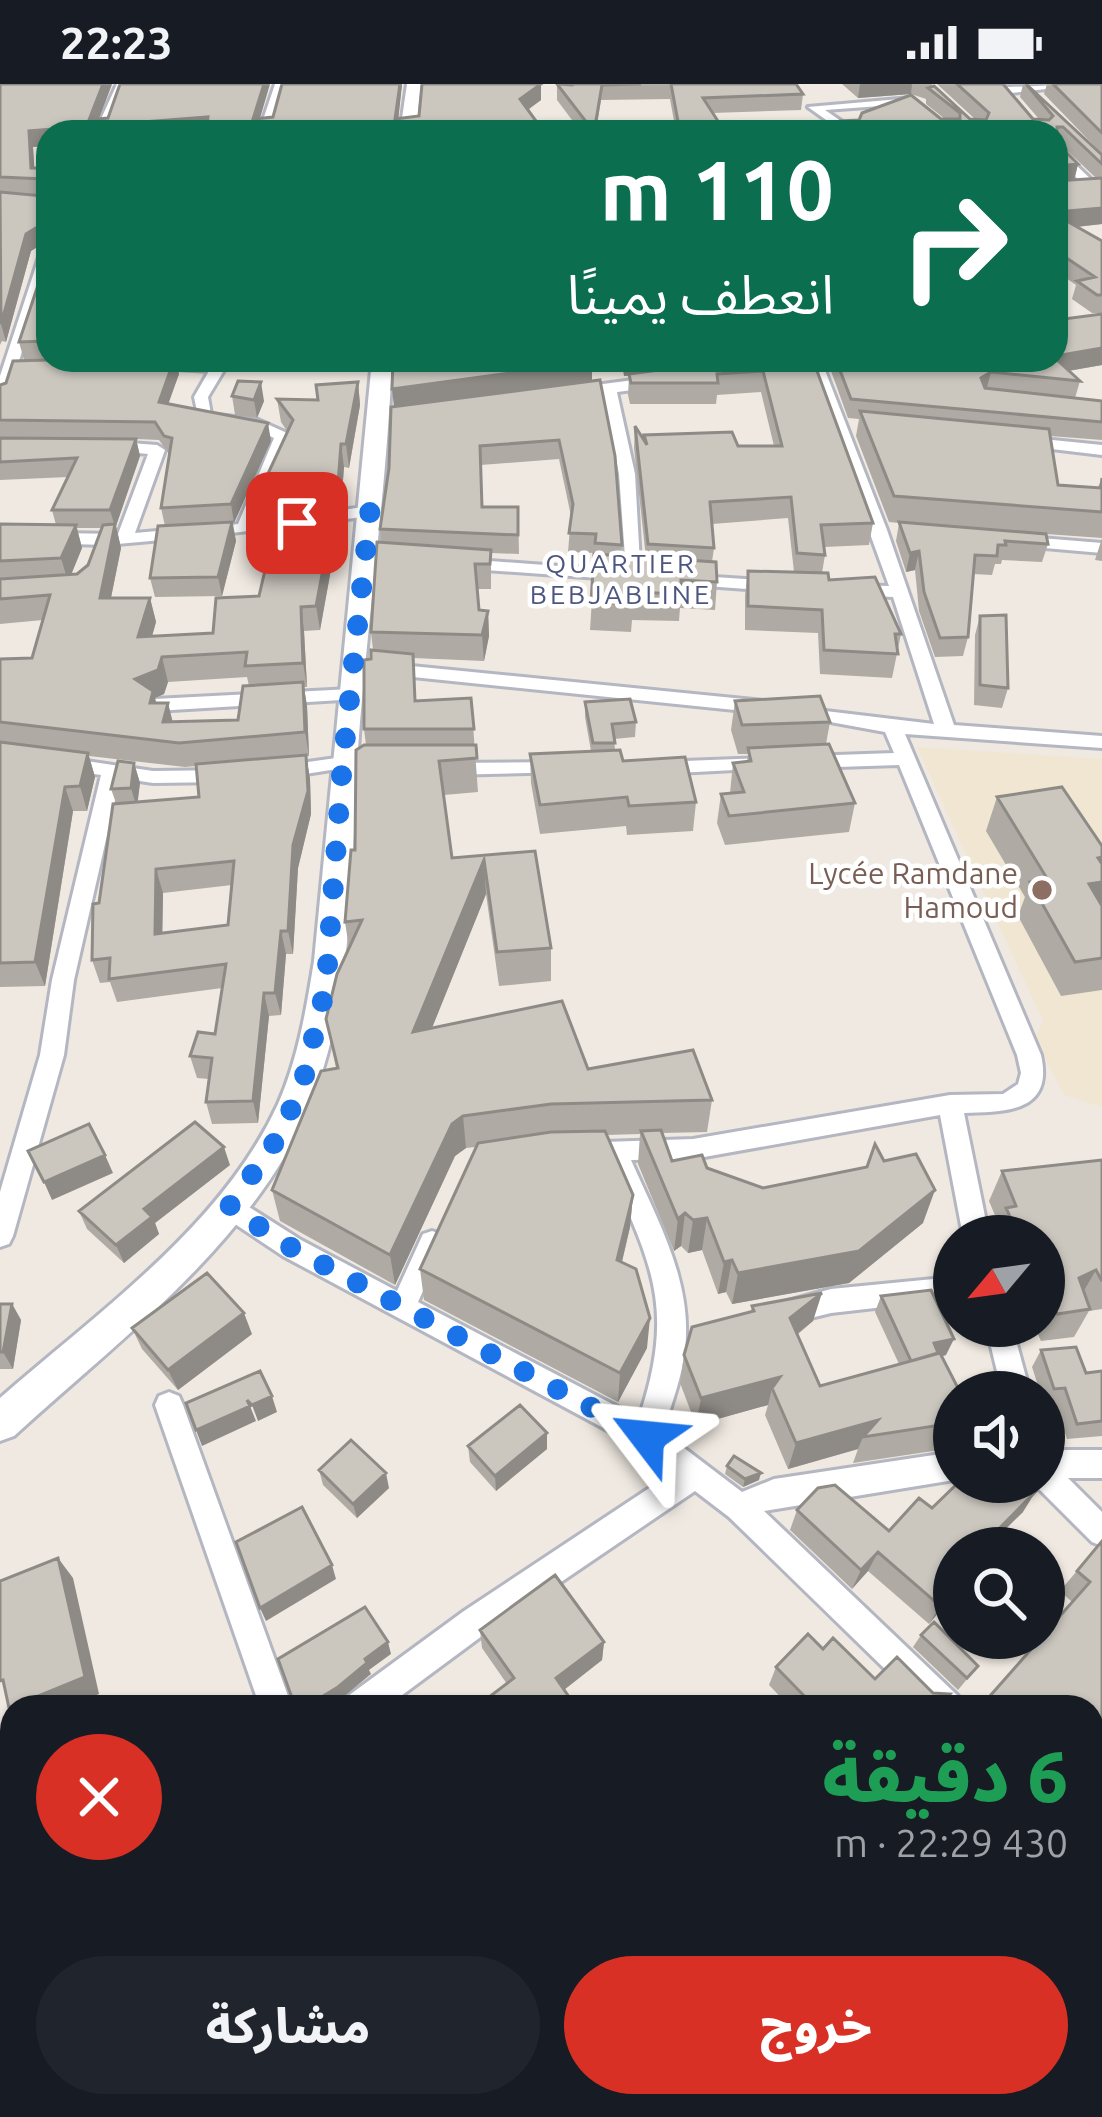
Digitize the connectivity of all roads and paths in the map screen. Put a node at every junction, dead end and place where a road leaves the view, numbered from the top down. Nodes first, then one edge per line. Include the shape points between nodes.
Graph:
1 (122, 84) edge
2 (280, 84) edge
3 (414, 84) edge
4 (891, 84) edge
5 (1084, 84) edge
6 (1066, 85) edge
7 (999, 88) edge
8 (1028, 90) junction
9 (911, 101) junction
10 (1043, 106) edge
11 (1018, 110) edge
12 (106, 120) edge
13 (269, 120) edge
14 (410, 120) edge
15 (833, 120) edge
16 (934, 120) edge
17 (1068, 160) edge
18 (1098, 188) edge
19 (1075, 189) edge
20 (36, 298) edge
21 (33, 369) edge
22 (12, 370) junction
23 (216, 372) edge
24 (385, 372) edge
25 (816, 372) edge
26 (679, 379) edge
27 (610, 388) junction
28 (543, 397) edge
29 (0, 399) edge
30 (1015, 442) edge
31 (88, 446) edge
32 (1102, 450) edge
33 (370, 511) junction
34 (244, 529) junction
35 (879, 530) junction
36 (901, 532) edge
37 (0, 537) edge
38 (125, 538) junction
39 (990, 539) edge
40 (1102, 548) edge
41 (432, 562) edge
42 (635, 577) junction
43 (793, 587) edge
44 (834, 589) edge
45 (897, 592) junction
46 (353, 680) junction
47 (155, 705) edge
48 (893, 727) junction
49 (946, 731) junction
50 (1102, 742) edge
51 (0, 754) edge
52 (906, 759) junction
53 (350, 767) junction
54 (581, 768) edge
55 (629, 768) edge
56 (112, 769) junction
57 (414, 769) edge
58 (950, 1104) junction
59 (614, 1149) junction
60 (551, 1151) edge
61 (229, 1207) junction
62 (972, 1215) edge
63 (440, 1225) edge
64 (0, 1236) edge
65 (933, 1290) edge
66 (403, 1306) junction
67 (770, 1316) edge
68 (169, 1405) dead end
69 (0, 1423) edge
70 (647, 1437) junction
71 (1065, 1464) edge
72 (1102, 1464) edge
73 (933, 1469) edge
74 (695, 1474) junction
75 (1065, 1495) edge
76 (739, 1507) junction
77 (1102, 1532) edge
78 (272, 1695) edge
79 (375, 1695) edge
80 (935, 1695) edge

1 - 12 street
2 - 13 street
3 - 14 main road
4 - 9 street
5 - 6 street
6 - 8 street
7 - 8 street
7 - 11 street
8 - 10 street
9 - 15 street via 814,107
9 - 16 street
17 - 18 street
18 - 19 street
20 - 22 street
21 - 22 street
22 - 29 street
23 - 34 street via 201,397 204,418 278,430 284,441
24 - 33 main road via 394,417
25 - 35 street via 849,427
26 - 27 street
27 - 28 street
27 - 42 street
30 - 32 street
31 - 38 street via 158,450
33 - 34 street
33 - 46 main road via 376,558
34 - 38 street
35 - 36 street
35 - 45 street
37 - 38 street via 96,549
39 - 40 street
41 - 42 street
42 - 43 street
44 - 45 street
45 - 49 street
46 - 47 street
46 - 48 street via 790,709
46 - 53 main road
48 - 49 street
48 - 52 street
49 - 50 street
51 - 56 street
52 - 55 street
52 - 58 street via 1033,1073 1029,1089 1007,1102
53 - 56 street via 153,777
53 - 61 main road via 326,986 301,1090
54 - 57 street
56 - 64 street via 52,1055
58 - 59 street via 693,1149
58 - 62 street
59 - 60 street
59 - 70 street via 682,1331
61 - 66 street
61 - 69 main road
63 - 66 street
65 - 67 street
66 - 70 street
68 - 78 street
70 - 74 street
71 - 72 street
73 - 76 street via 774,1493
74 - 76 street
74 - 79 street
75 - 77 street
76 - 80 street

